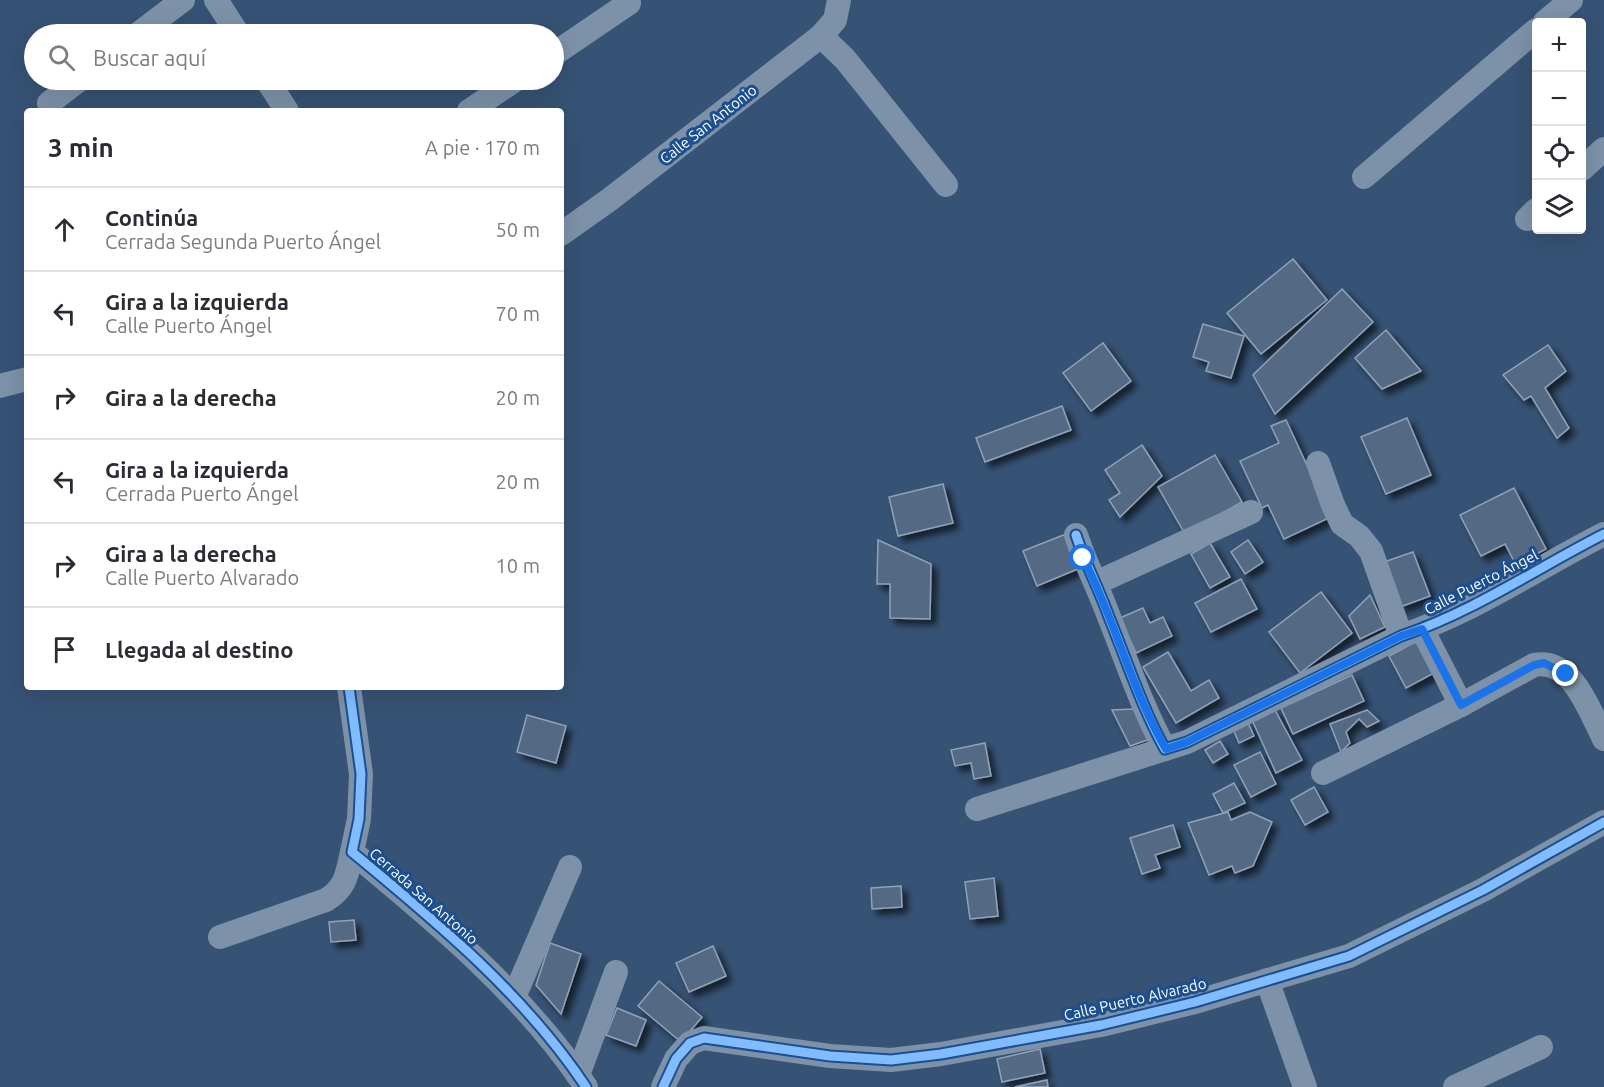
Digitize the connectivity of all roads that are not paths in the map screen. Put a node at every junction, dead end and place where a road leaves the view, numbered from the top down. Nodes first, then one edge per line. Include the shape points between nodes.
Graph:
1 (183, 0) edge
2 (216, 0) edge
3 (839, 0) edge
4 (1571, 0) edge
5 (629, 3) dead end
6 (1550, 18) edge
7 (151, 24) edge
8 (232, 24) edge
9 (1532, 33) edge
10 (821, 36) junction
11 (564, 47) edge
12 (66, 90) edge
13 (273, 90) edge
14 (500, 90) edge
15 (49, 103) dead end
16 (285, 108) edge
17 (473, 108) edge
18 (1604, 149) edge
19 (1586, 165) edge
20 (1364, 177) dead end
21 (946, 185) dead end
22 (564, 232) edge
23 (24, 381) edge
24 (0, 386) edge
25 (1318, 463) dead end
26 (1251, 512) dead end
27 (1604, 534) edge
28 (1076, 535) dead end
29 (1096, 583) junction
30 (1411, 633) junction
31 (350, 690) edge
32 (1461, 705) junction
33 (1604, 739) edge
34 (1166, 749) junction
35 (1323, 773) dead end
36 (977, 809) dead end
37 (1604, 822) edge
38 (352, 852) junction
39 (570, 867) dead end
40 (220, 937) dead end
41 (616, 972) dead end
42 (1267, 980) junction
43 (514, 997) junction
44 (1541, 1047) dead end
45 (582, 1081) edge
46 (663, 1087) edge
47 (1305, 1087) edge
48 (1455, 1087) edge

1 - 7 street
2 - 8 street
3 - 10 street, Calle San Antonio via 835,20
4 - 6 street
5 - 11 street
9 - 20 street
10 - 21 street via 845,59
10 - 22 street, Calle San Antonio
12 - 15 street
13 - 16 street
14 - 17 street
18 - 19 street
23 - 24 street
25 - 30 street via 1342,524 1371,551
26 - 29 street
27 - 30 street, Calle Puerto Ángel via 1535,573
28 - 29 street
29 - 34 street via 1152,726
30 - 32 street
30 - 34 street, Calle Puerto Ángel
31 - 38 street, Cerrada San Antonio via 361,774 359,819
32 - 33 street via 1544,663 1566,674
32 - 35 street
34 - 36 street, Calle Puerto Ángel
37 - 42 street, Calle Puerto Alvarado via 1483,890 1349,956
38 - 40 street via 338,893
38 - 43 street, Cerrada San Antonio via 408,898
39 - 43 street
41 - 45 street
42 - 46 street, Calle Puerto Alvarado via 1101,1025 891,1060 830,1056 704,1038 690,1043 676,1059
42 - 47 street
43 - 45 street, Cerrada San Antonio
44 - 48 street

